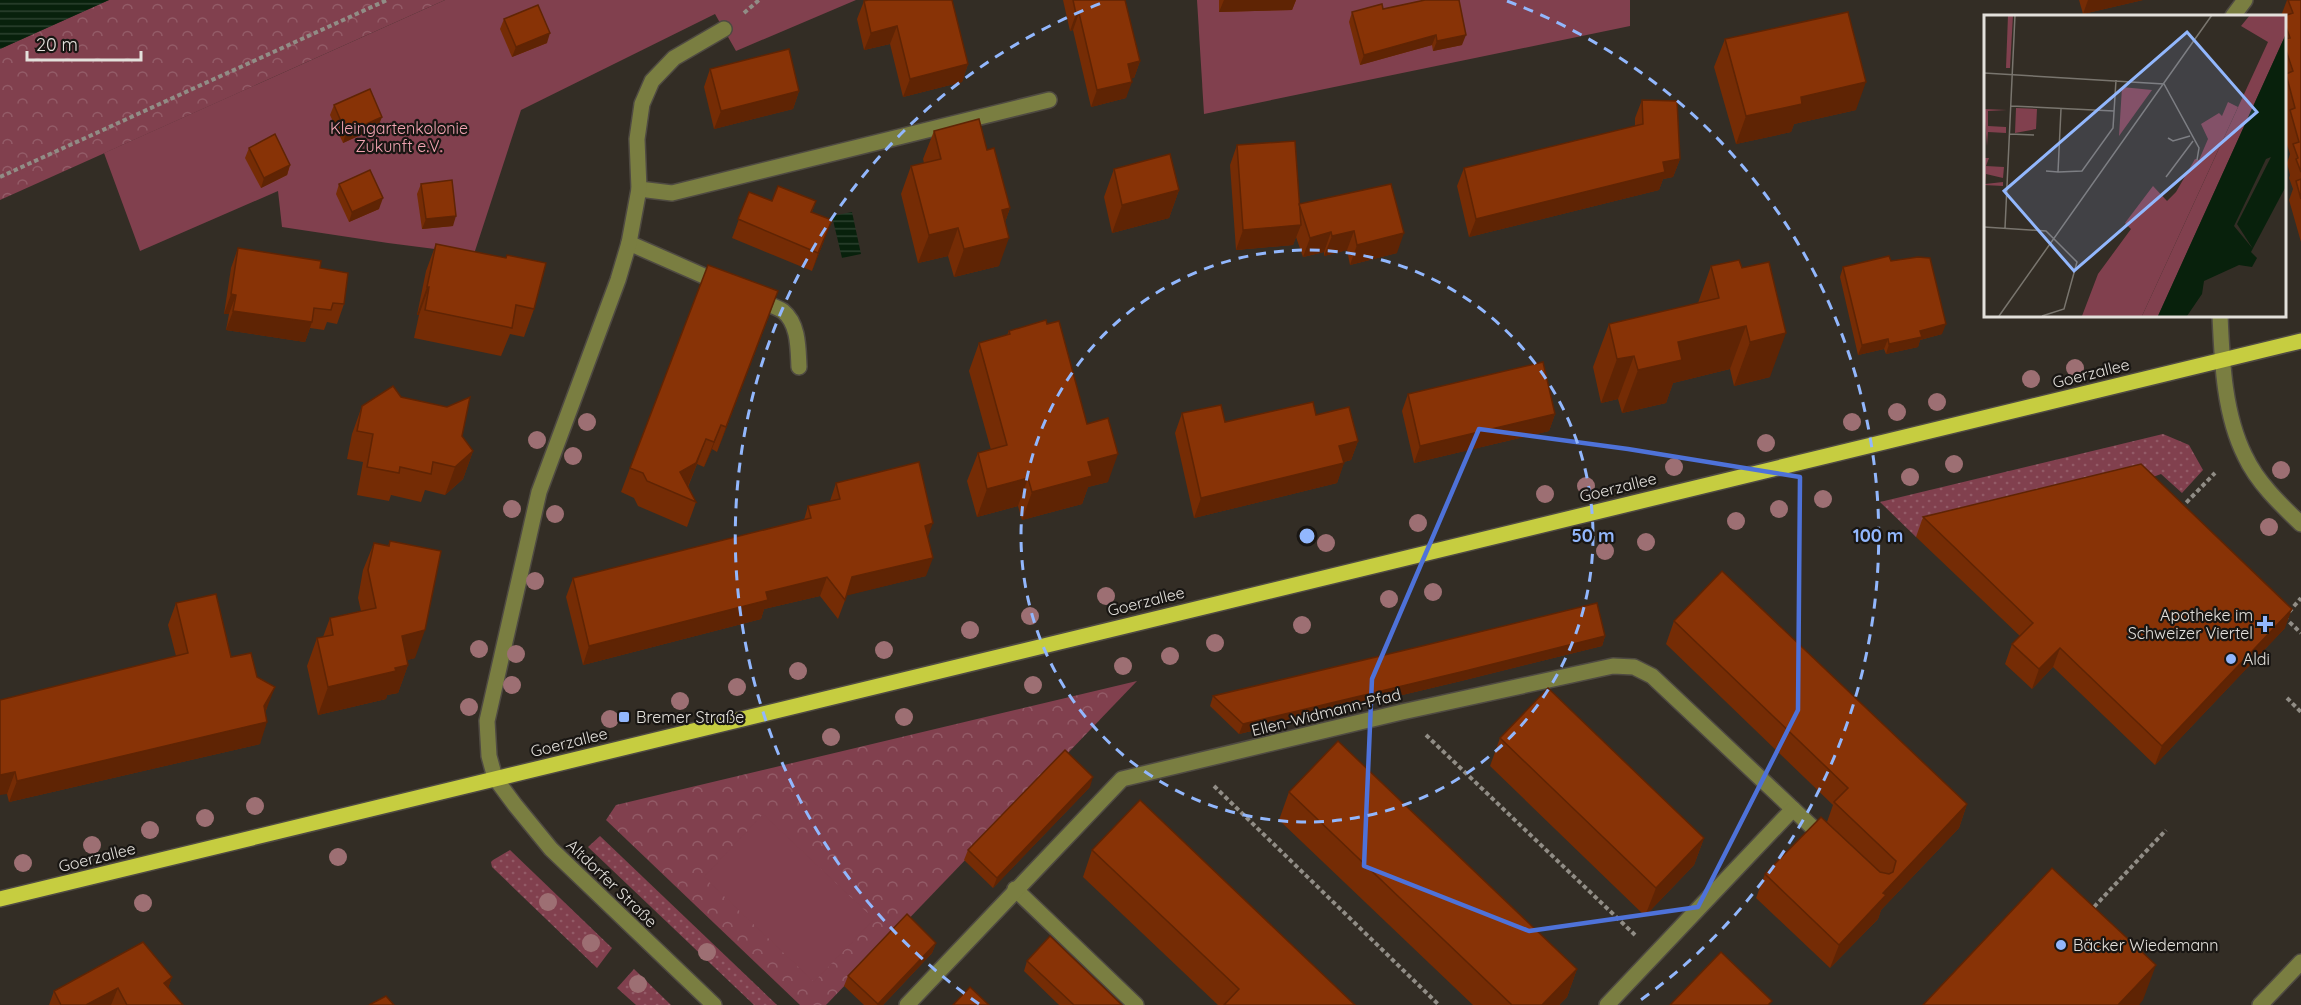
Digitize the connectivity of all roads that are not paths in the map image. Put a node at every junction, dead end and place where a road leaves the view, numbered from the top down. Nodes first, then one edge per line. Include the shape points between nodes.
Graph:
1 (2245, 0) edge
2 (2234, 15) edge
3 (724, 29) dead end
4 (1049, 100) dead end
5 (639, 189) junction
6 (629, 243) junction
7 (2220, 316) edge
8 (2301, 341) edge
9 (2222, 360) junction
10 (799, 367) dead end
11 (2301, 524) edge
12 (495, 778) junction
13 (1793, 809) junction
14 (1836, 849) edge
15 (1015, 889) junction
16 (0, 899) edge
17 (2301, 962) edge
18 (714, 1005) edge
19 (907, 1005) edge
20 (1136, 1005) edge
21 (1607, 1005) edge
22 (2260, 1005) edge

1 - 2 street
3 - 5 street via 674,58 652,81 642,104 637,139
4 - 5 street via 672,193
5 - 6 street
6 - 10 street via 783,311 798,340
6 - 12 street via 539,492 487,721
7 - 9 street
8 - 9 main road, Goerzallee
9 - 11 street via 2232,423 2246,458 2267,489
9 - 12 main road, Goerzallee
12 - 16 main road, Goerzallee
12 - 18 street, Altdorfer Straße via 551,849
13 - 14 street, Ellen-Widmann-Pfad
13 - 15 street, Ellen-Widmann-Pfad via 1652,676 1634,667 1613,666 1122,779
13 - 21 street
15 - 19 street, Ellen-Widmann-Pfad
15 - 20 street
17 - 22 street

